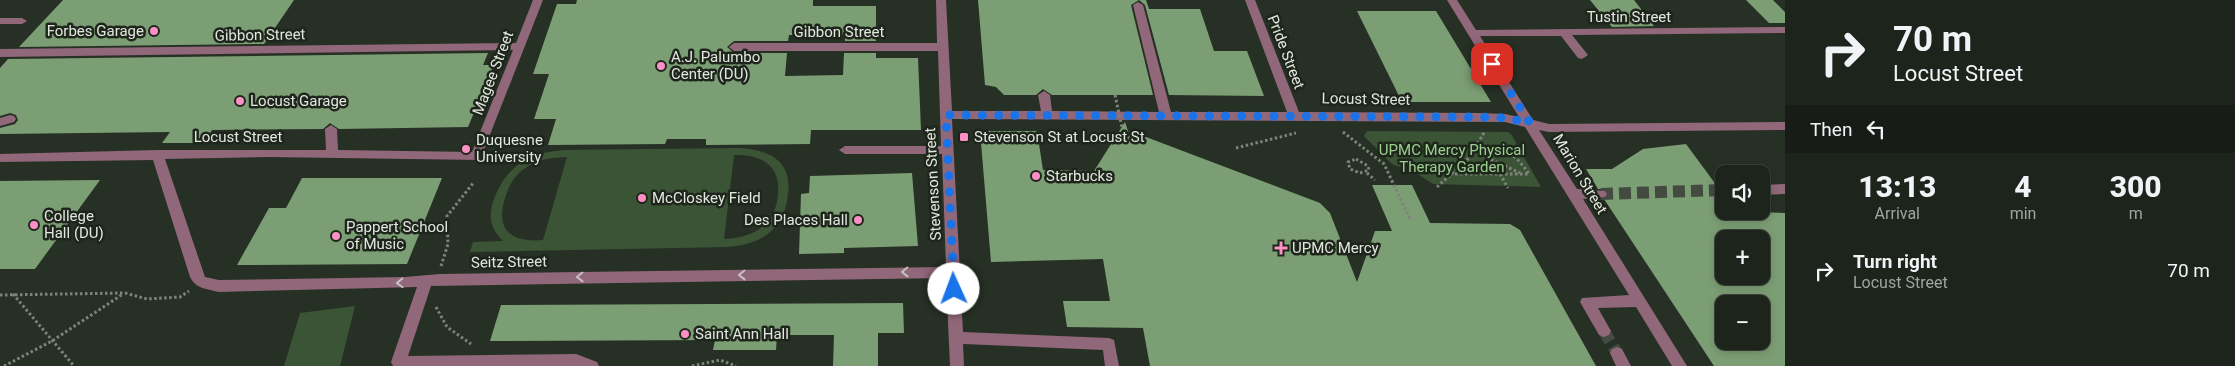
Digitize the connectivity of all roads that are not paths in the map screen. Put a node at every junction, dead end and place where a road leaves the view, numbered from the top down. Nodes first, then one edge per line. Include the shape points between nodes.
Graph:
1 (538, 0) edge
2 (941, 0) edge
3 (1250, 0) edge
4 (1452, 0) edge
5 (1138, 5) dead end
6 (22, 20) dead end
7 (0, 21) edge
8 (1785, 30) edge
9 (1564, 32) junction
10 (1473, 33) junction
11 (520, 46) junction
12 (734, 46) dead end
13 (943, 47) junction
14 (0, 53) edge
15 (1582, 55) dead end
16 (1044, 95) dead end
17 (946, 115) junction
18 (1047, 115) junction
19 (1294, 115) junction
20 (1166, 116) junction
21 (1530, 123) junction
22 (1785, 126) edge
23 (331, 129) dead end
24 (845, 150) dead end
25 (948, 150) junction
26 (158, 154) junction
27 (332, 154) junction
28 (476, 157) joint
29 (0, 158) edge
30 (1770, 190) edge
31 (1785, 190) edge
32 (1573, 194) junction
33 (1601, 194) tunnel mouth
34 (954, 272) junction
35 (425, 281) junction
36 (1639, 302) junction
37 (1604, 330) tunnel mouth
38 (956, 338) junction
39 (1616, 353) tunnel mouth
40 (397, 364) edge
41 (592, 366) edge
42 (957, 366) edge
43 (1112, 366) edge
44 (1624, 366) edge
45 (1680, 366) edge

1 - 11 street, Magee Street
2 - 13 street, Stevenson Street
3 - 19 street, Pride Street
4 - 10 street, Marion Street
5 - 20 street
6 - 7 street
8 - 9 street, Tustin Street
9 - 10 street, Tustin Street
9 - 15 street
10 - 21 street, Marion Street
11 - 14 street, Gibbon Street
11 - 28 street, Magee Street
12 - 13 street, Gibbon Street
13 - 17 street, Stevenson Street
16 - 18 street
17 - 18 street, Locust Street
17 - 25 street, Stevenson Street
18 - 20 street, Locust Street
19 - 20 street, Locust Street
19 - 21 street, Locust Street via 1479,117
21 - 22 street, Locust Street via 1550,128
21 - 32 street, Marion Street
23 - 27 street
24 - 25 street
25 - 34 street, Stevenson Street
26 - 27 street, Locust Street
26 - 29 street, Locust Street
35 -> 26 street, Seitz Street via 219,286 201,282
27 - 28 street, Locust Street
30 - 31 street
32 - 33 street
32 - 36 street, Marion Street
34 -> 35 street, Seitz Street
34 - 38 street, Stevenson Street
35 - 40 street
36 - 37 street via 1587,302
36 - 45 street, Marion Street
38 - 42 street, Stevenson Street
38 - 43 street via 1109,344
39 - 44 street
40 - 41 street via 576,360

